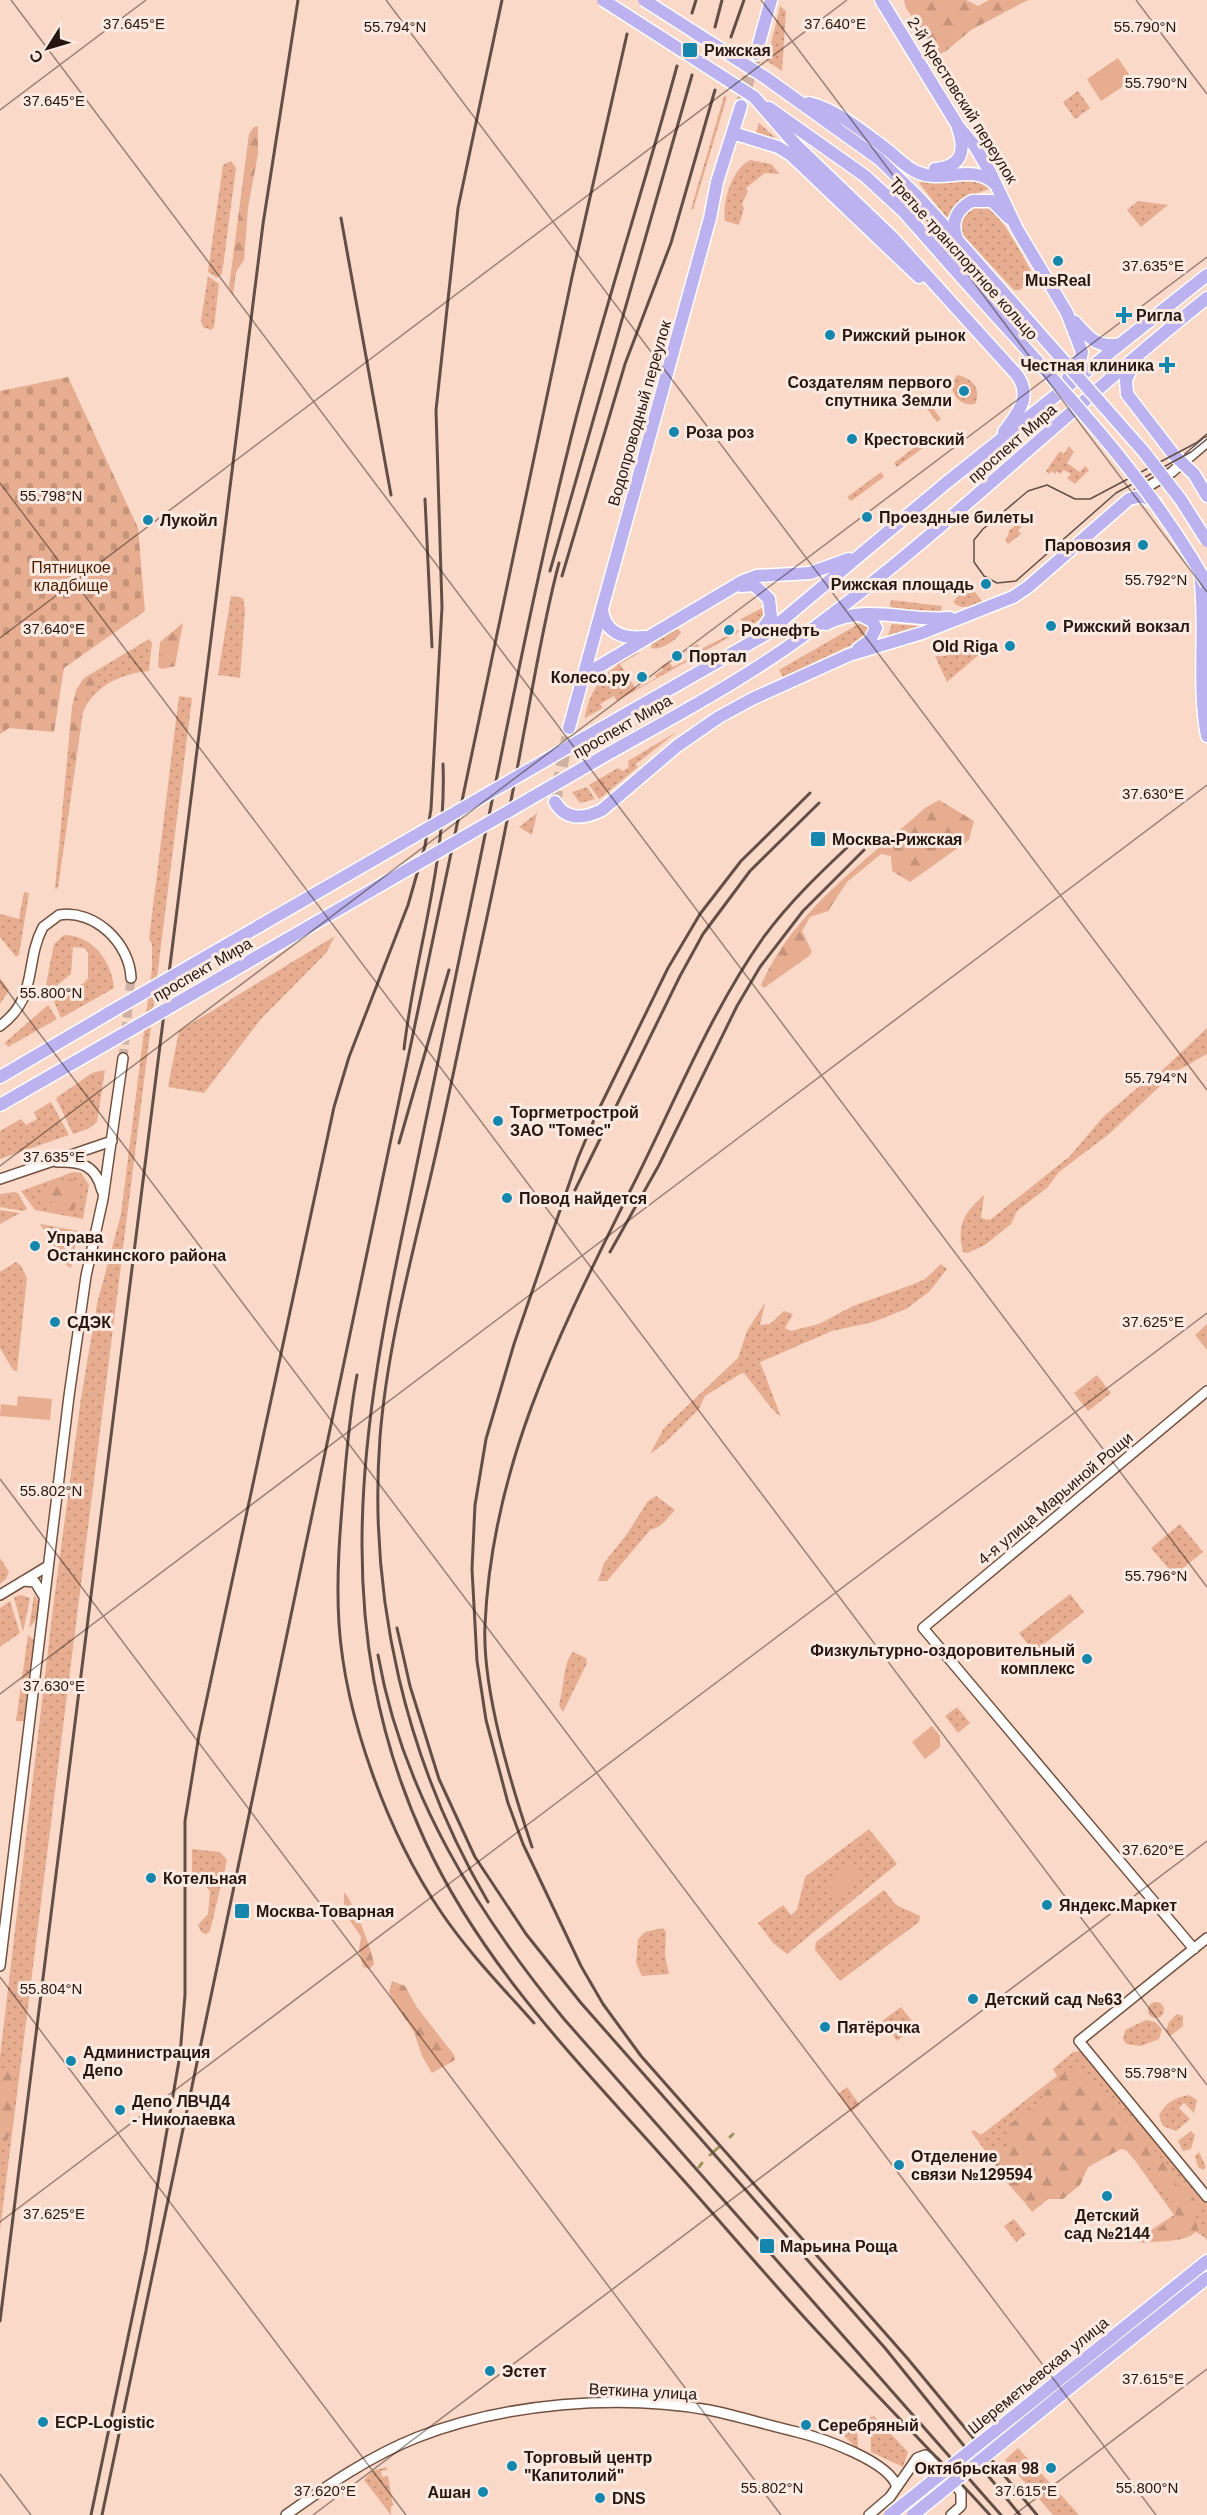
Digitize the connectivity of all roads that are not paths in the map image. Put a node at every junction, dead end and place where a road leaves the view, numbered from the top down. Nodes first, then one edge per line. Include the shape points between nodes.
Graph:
1 (603, 0) edge
2 (645, 0) edge
3 (771, 0) edge
4 (881, 0) edge
5 (756, 54) tunnel mouth
6 (754, 97) junction
7 (797, 99) junction
8 (741, 106) tunnel mouth
9 (958, 126) junction
10 (733, 133) junction
11 (890, 152) junction
12 (1000, 190) junction
13 (1017, 229) junction
14 (959, 242) junction
15 (1207, 275) edge
16 (1207, 298) edge
17 (951, 301) junction
18 (1067, 313) junction
19 (1121, 343) junction
20 (1139, 355) junction
21 (1055, 396) junction
22 (1207, 442) edge
23 (995, 444) junction
24 (1183, 463) junction
25 (1207, 496) edge
26 (1129, 499) junction
27 (1207, 541) edge
28 (873, 544) junction
29 (1207, 584) edge
30 (723, 592) junction
31 (1205, 597) edge
32 (602, 607) junction
33 (849, 615) junction
34 (963, 616) junction
35 (807, 633) junction
36 (648, 637) junction
37 (746, 646) junction
38 (849, 655) junction
39 (583, 676) junction
40 (569, 728) tunnel mouth
41 (1207, 736) edge
42 (555, 802) dead end
43 (131, 978) tunnel mouth
44 (0, 1026) edge
45 (123, 1058) tunnel mouth
46 (0, 1077) edge
47 (0, 1107) edge
48 (112, 1141) junction
49 (46, 1163) junction
50 (25, 1169) junction
51 (0, 1172) edge
52 (0, 1179) edge
53 (103, 1199) junction
54 (1207, 1391) edge
55 (48, 1566) junction
56 (23, 1581) junction
57 (0, 1595) edge
58 (44, 1599) junction
59 (1207, 1938) edge
60 (1194, 1949) junction
61 (0, 1966) edge
62 (1207, 2197) edge
63 (1207, 2261) edge
64 (1207, 2278) edge
65 (1069, 2380) junction
66 (897, 2487) junction
67 (286, 2515) edge
68 (869, 2515) edge
69 (890, 2515) edge
70 (913, 2515) edge
71 (951, 2515) edge

1 - 6 main road, Третье транспортное кольцо, bridge
2 - 7 main road, Третье транспортное кольцо, bridge
3 - 5 main road
4 - 9 main road, 2-й Крестовский переулок
6 - 17 main road via 795,144 871,216
6 - 29 main road, Третье транспортное кольцо, bridge via 865,176 903,211 1137,477
7 - 11 main road via 822,106
7 - 14 main road, Третье транспортное кольцо via 879,159
8 - 10 main road, Водопроводный переулок
9 - 11 main road via 963,153 949,167 919,167
9 - 12 main road, 2-й Крестовский переулок
10 - 17 main road via 791,155 912,270
10 - 32 main road, Водопроводный переулок
11 - 12 main road via 917,173 981,174
12 - 13 main road, 2-й Крестовский переулок
13 - 14 main road via 997,205 979,199 956,214 954,231
13 - 18 main road, 2-й Крестовский переулок
14 - 27 main road, Третье транспортное кольцо, bridge via 1139,446
15 - 19 main road, проспект Мира
16 - 20 main road, проспект Мира
17 - 23 main road via 1024,387 1025,400
18 - 19 main road, 2-й Крестовский переулок via 1094,342
18 - 21 main road, 2-й Крестовский переулок via 1081,357
19 - 21 main road, проспект Мира
20 - 24 main road via 1126,380 1127,394
20 - 35 main road, проспект Мира via 961,509
21 - 23 main road, проспект Мира
22 - 24 street
23 - 28 main road, проспект Мира
24 - 25 main road
24 - 26 street
26 - 31 main road via 1150,498 1166,514 1199,569
26 - 34 main road via 1028,587 994,607
28 - 30 main road via 834,566 810,573 750,578
28 - 37 main road, проспект Мира via 792,614
30 - 36 main road
30 - 37 main road via 754,585 769,599 771,617
31 - 41 main road via 1203,712
32 - 36 main road via 606,624 615,633
32 - 39 main road, Водопроводный переулок
33 - 34 main road via 869,612 936,619
33 - 35 main road
33 - 38 main road via 869,618 876,628 870,640
34 - 38 main road
35 - 47 main road, проспект Мира, bridge via 767,660
36 - 39 main road
37 - 46 main road, проспект Мира, bridge
38 - 42 main road via 719,717 677,746 602,810 577,817 565,813
39 - 40 main road, Водопроводный переулок
43 - 44 street via 126,954 110,932 65,914 51,918 39,933 28,989 17,1011
45 - 48 street
48 - 49 street
48 - 53 street
49 - 50 street
49 - 53 street via 86,1164 99,1181
50 - 51 street
50 - 52 street
53 - 55 street via 86,1276
54 - 60 street, 4-я улица Марьиной Рощи via 923,1628
55 - 56 street
55 - 58 street
56 - 57 street
56 - 58 street via 35,1582 42,1588
58 - 61 street
59 - 60 street
60 - 62 street via 1079,2041
63 - 65 main road, Шереметьевская улица
64 - 65 main road, Шереметьевская улица
65 - 69 main road, Шереметьевская улица, bridge
65 - 70 main road, Шереметьевская улица, bridge
66 - 67 street, Веткина улица via 889,2473 820,2438 708,2410 594,2402 444,2428 368,2461
66 - 68 street
66 - 71 street via 917,2458 929,2457 961,2492 961,2506

